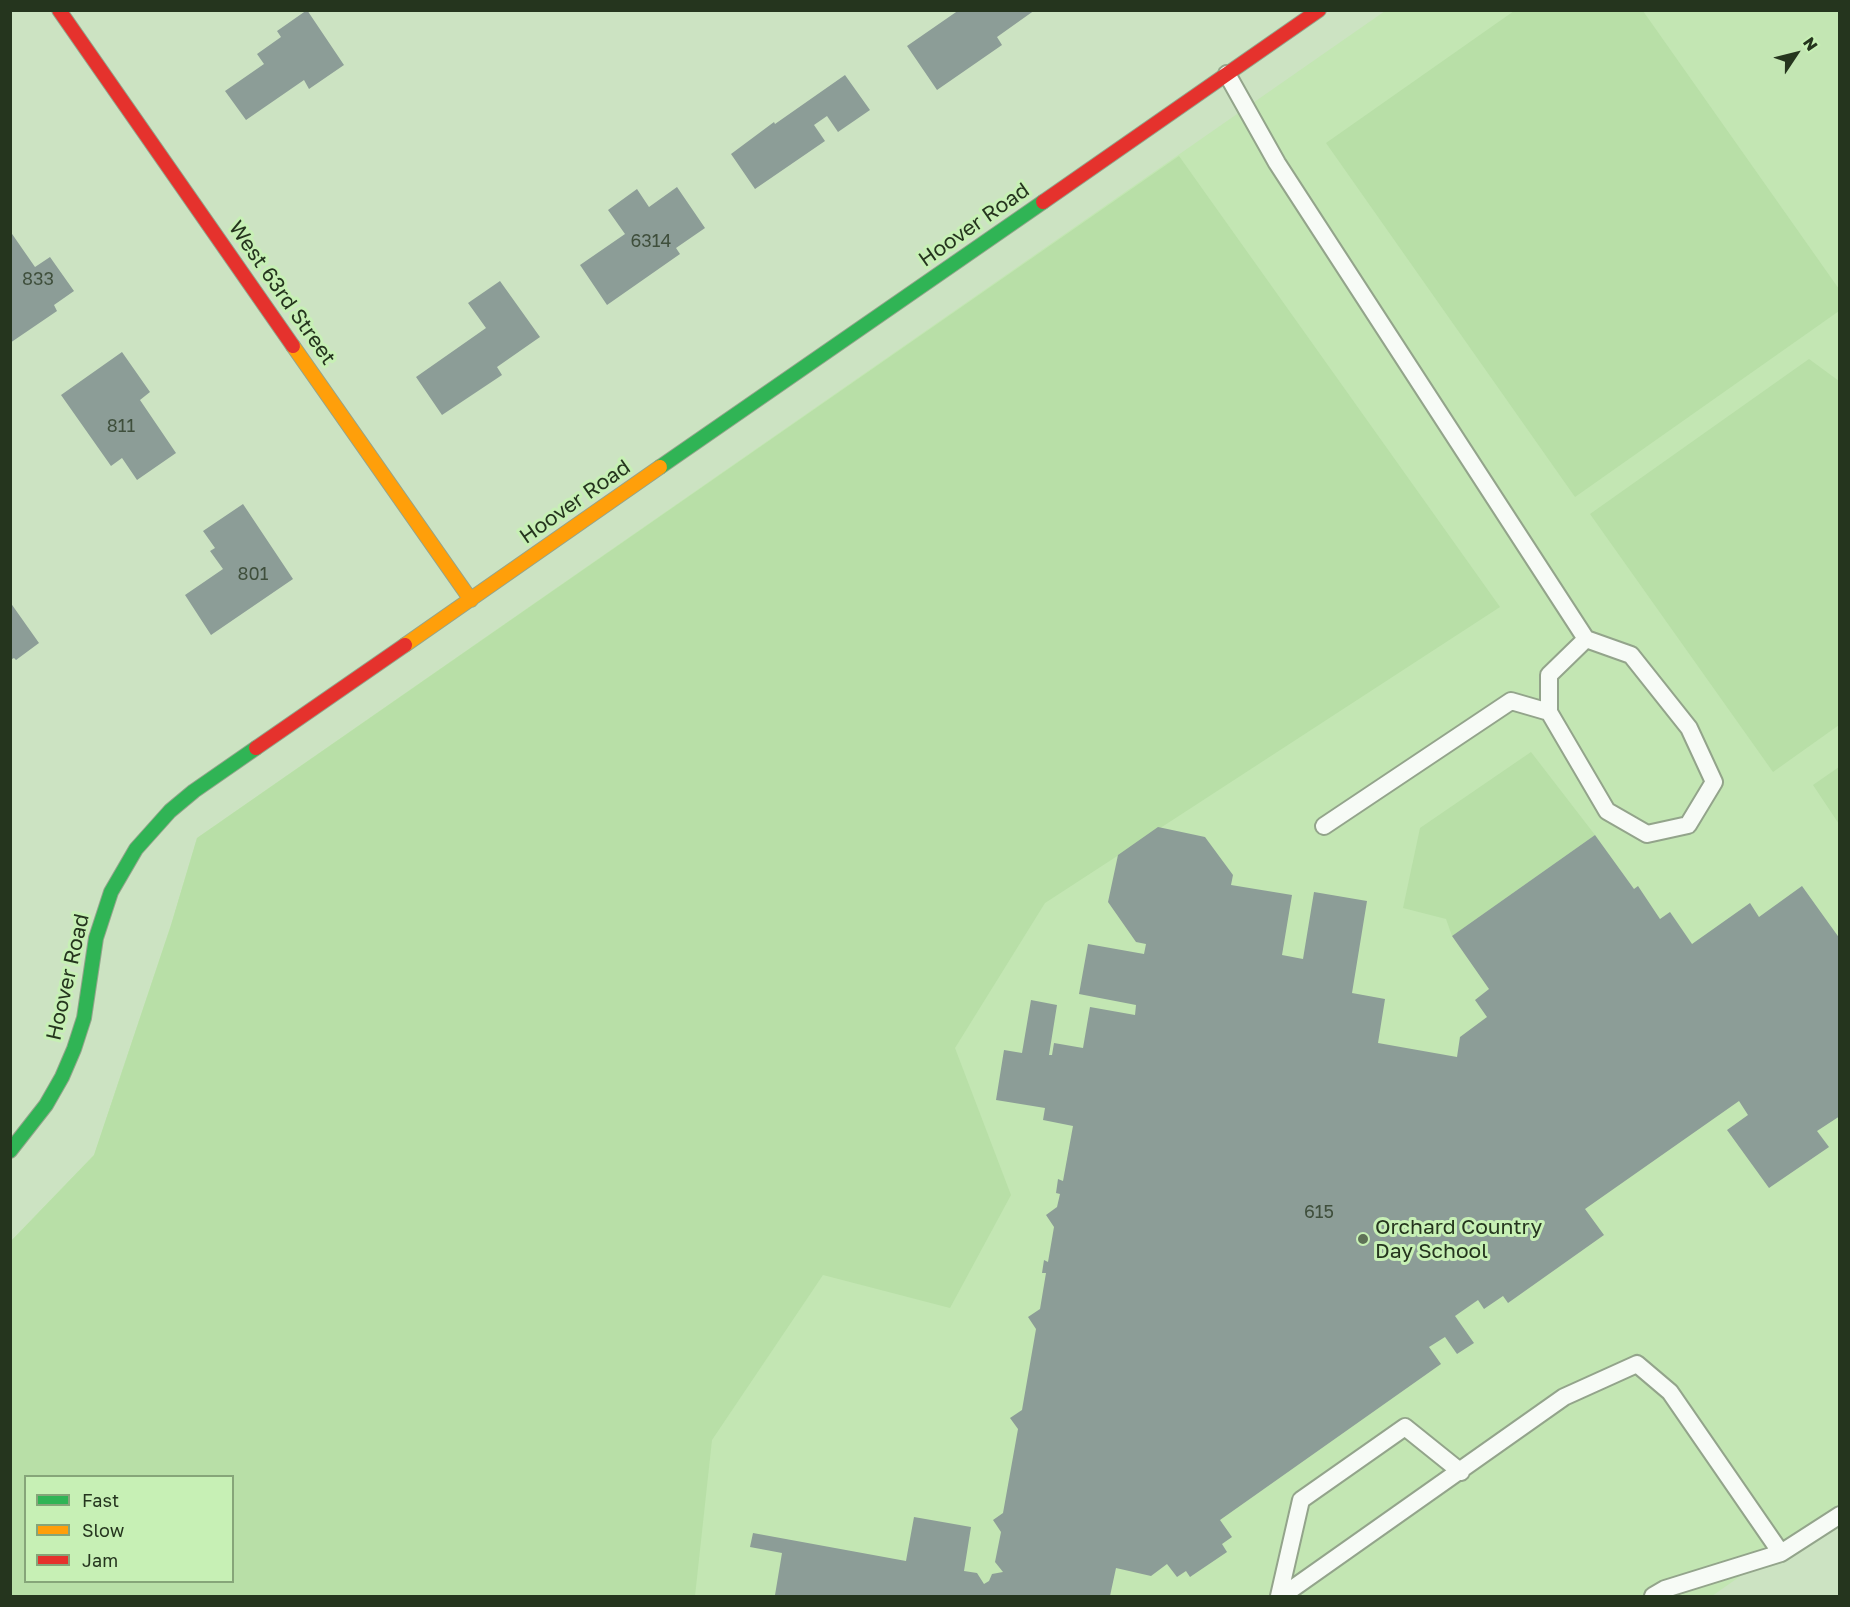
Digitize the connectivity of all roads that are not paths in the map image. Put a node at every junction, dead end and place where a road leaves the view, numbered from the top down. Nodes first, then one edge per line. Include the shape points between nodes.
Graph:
1 (59, 10) edge
2 (1319, 10) edge
3 (1227, 74) junction
4 (471, 600) junction
5 (1587, 639) junction
6 (1549, 712) junction
7 (1324, 825) dead end
8 (10, 1150) edge
9 (1461, 1472) junction
10 (1839, 1515) edge
11 (1781, 1553) junction
12 (1280, 1596) edge
13 (1653, 1596) edge

1 - 4 street, West 63rd Street
2 - 3 street, Hoover Road
3 - 4 street, Hoover Road
3 - 5 lane via 1276,163
4 - 8 street, Hoover Road via 194,791 146,836 105,906 84,1018 62,1077 37,1119
5 - 6 lane via 1550,675
5 - 6 lane via 1631,655 1689,728 1714,782 1688,825 1647,834 1607,811
6 - 7 lane via 1511,701
9 - 11 lane via 1564,1397 1637,1364 1670,1392
9 - 12 lane
9 - 12 lane via 1405,1427 1301,1500
10 - 11 lane
11 - 13 lane

